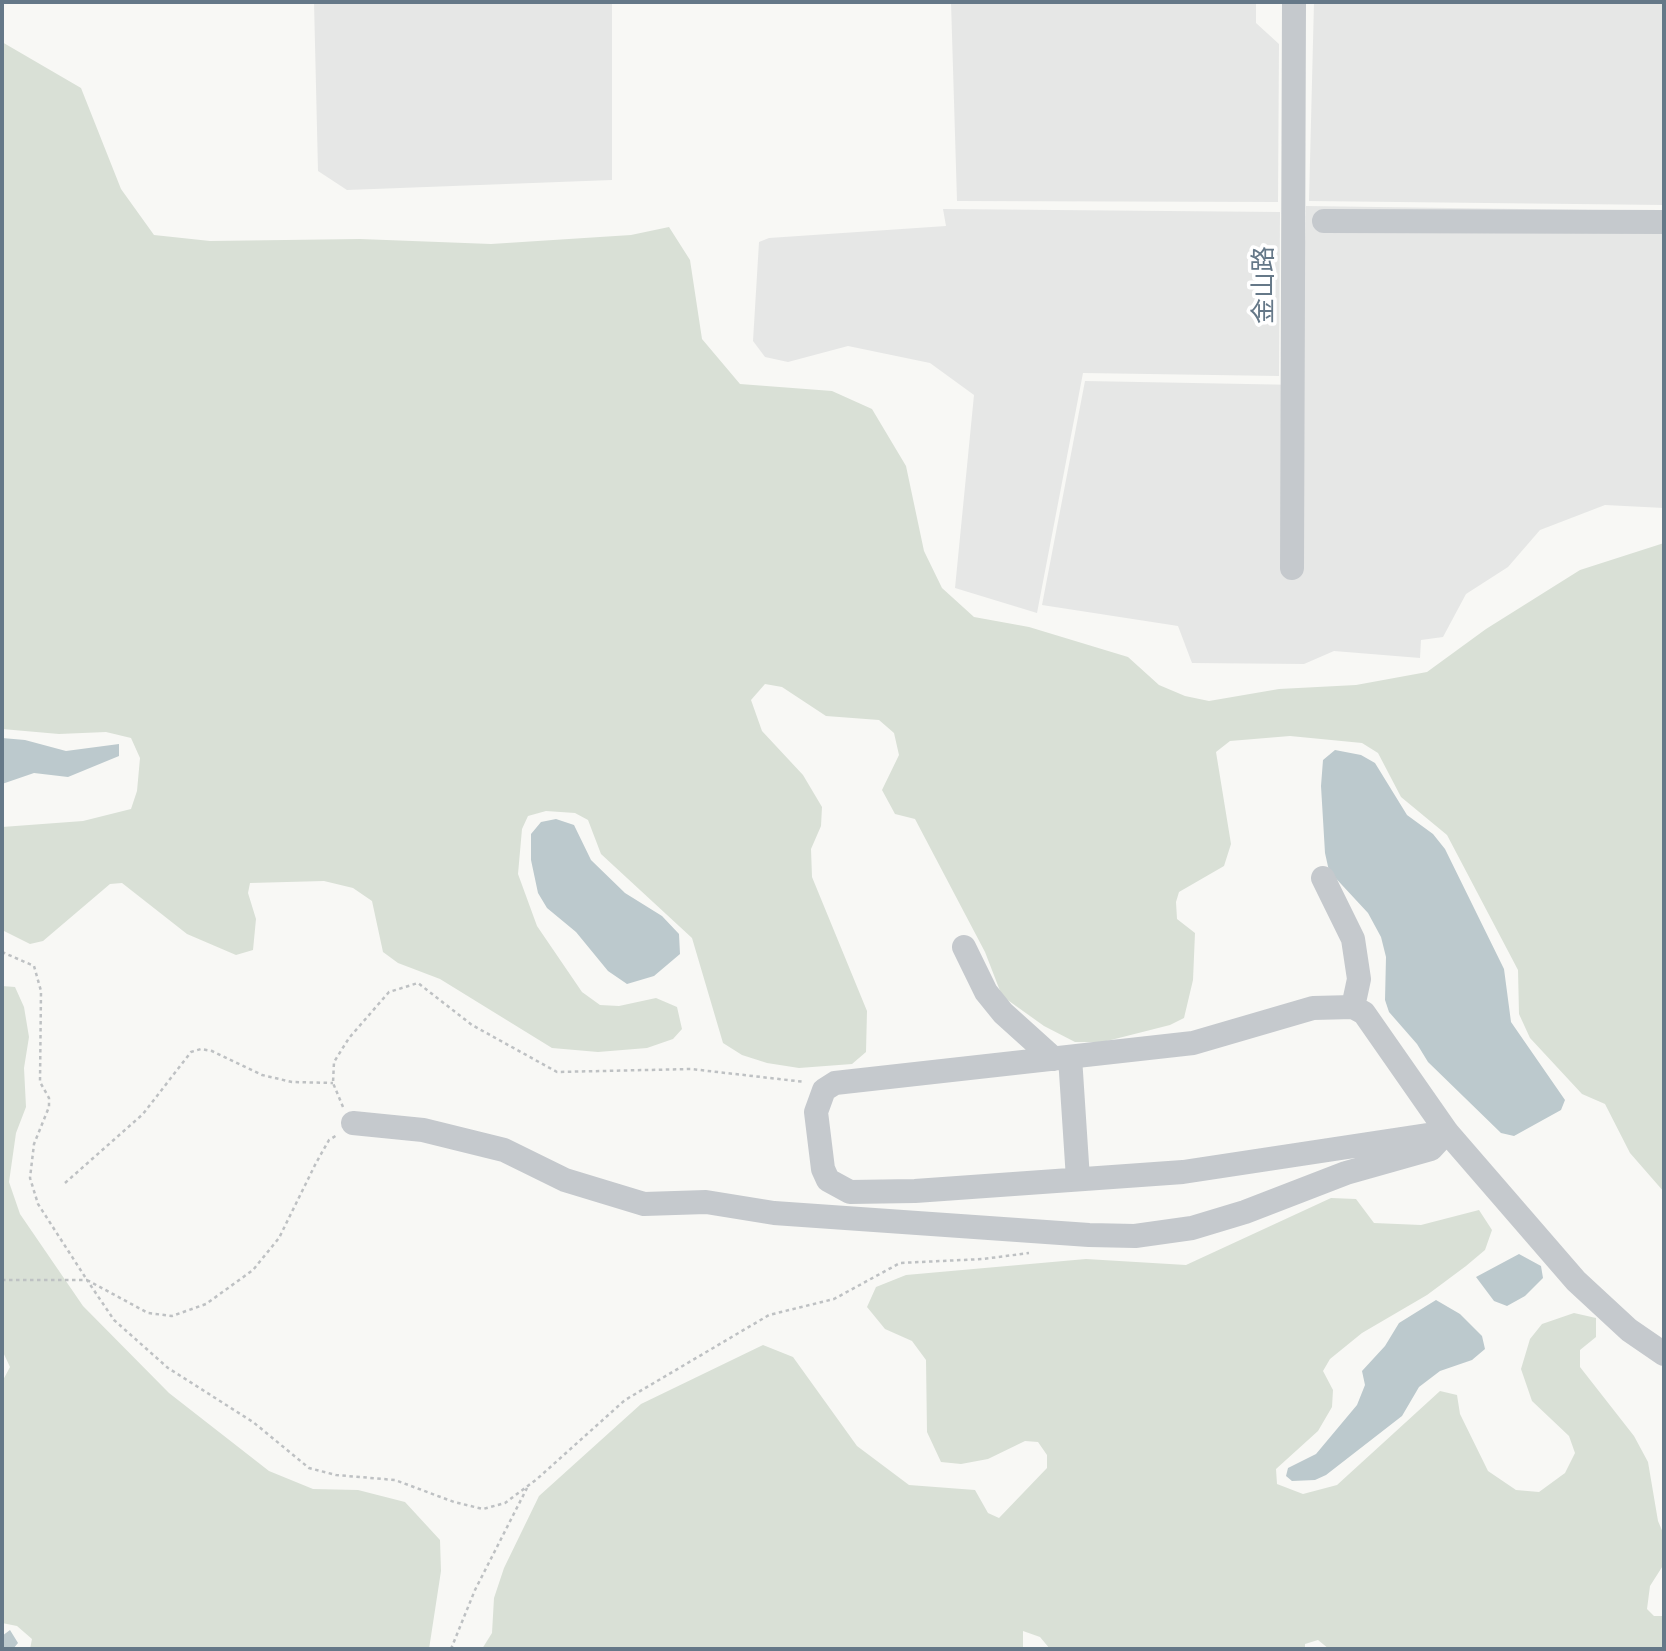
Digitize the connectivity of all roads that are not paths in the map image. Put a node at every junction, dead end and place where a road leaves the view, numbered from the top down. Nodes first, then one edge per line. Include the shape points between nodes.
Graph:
1 (1294, 2) edge
2 (1324, 221) dead end
3 (1664, 222) edge
4 (1292, 568) dead end
5 (1322, 878) dead end
6 (964, 947) dead end
7 (1353, 1007) junction
8 (1062, 1058) junction
9 (353, 1123) road end
10 (1447, 1132) junction
11 (1078, 1180) junction
12 (1664, 1354) edge

1 - 4 street, 金山路
2 - 3 street
5 - 7 street via 1353,939 1359,979
6 - 8 street via 986,992 1003,1013
7 - 8 street via 1313,1008 1193,1043
7 - 10 street via 1364,1013
8 - 11 street
8 - 11 street via 835,1083 824,1090 816,1112 822,1168 828,1180 849,1192
9 - 10 street via 423,1130 504,1150 565,1180 644,1205 706,1202 774,1213 1089,1236 1135,1236 1192,1228 1346,1172 1431,1149
10 - 11 street via 1183,1172
10 - 12 street via 1585,1290

